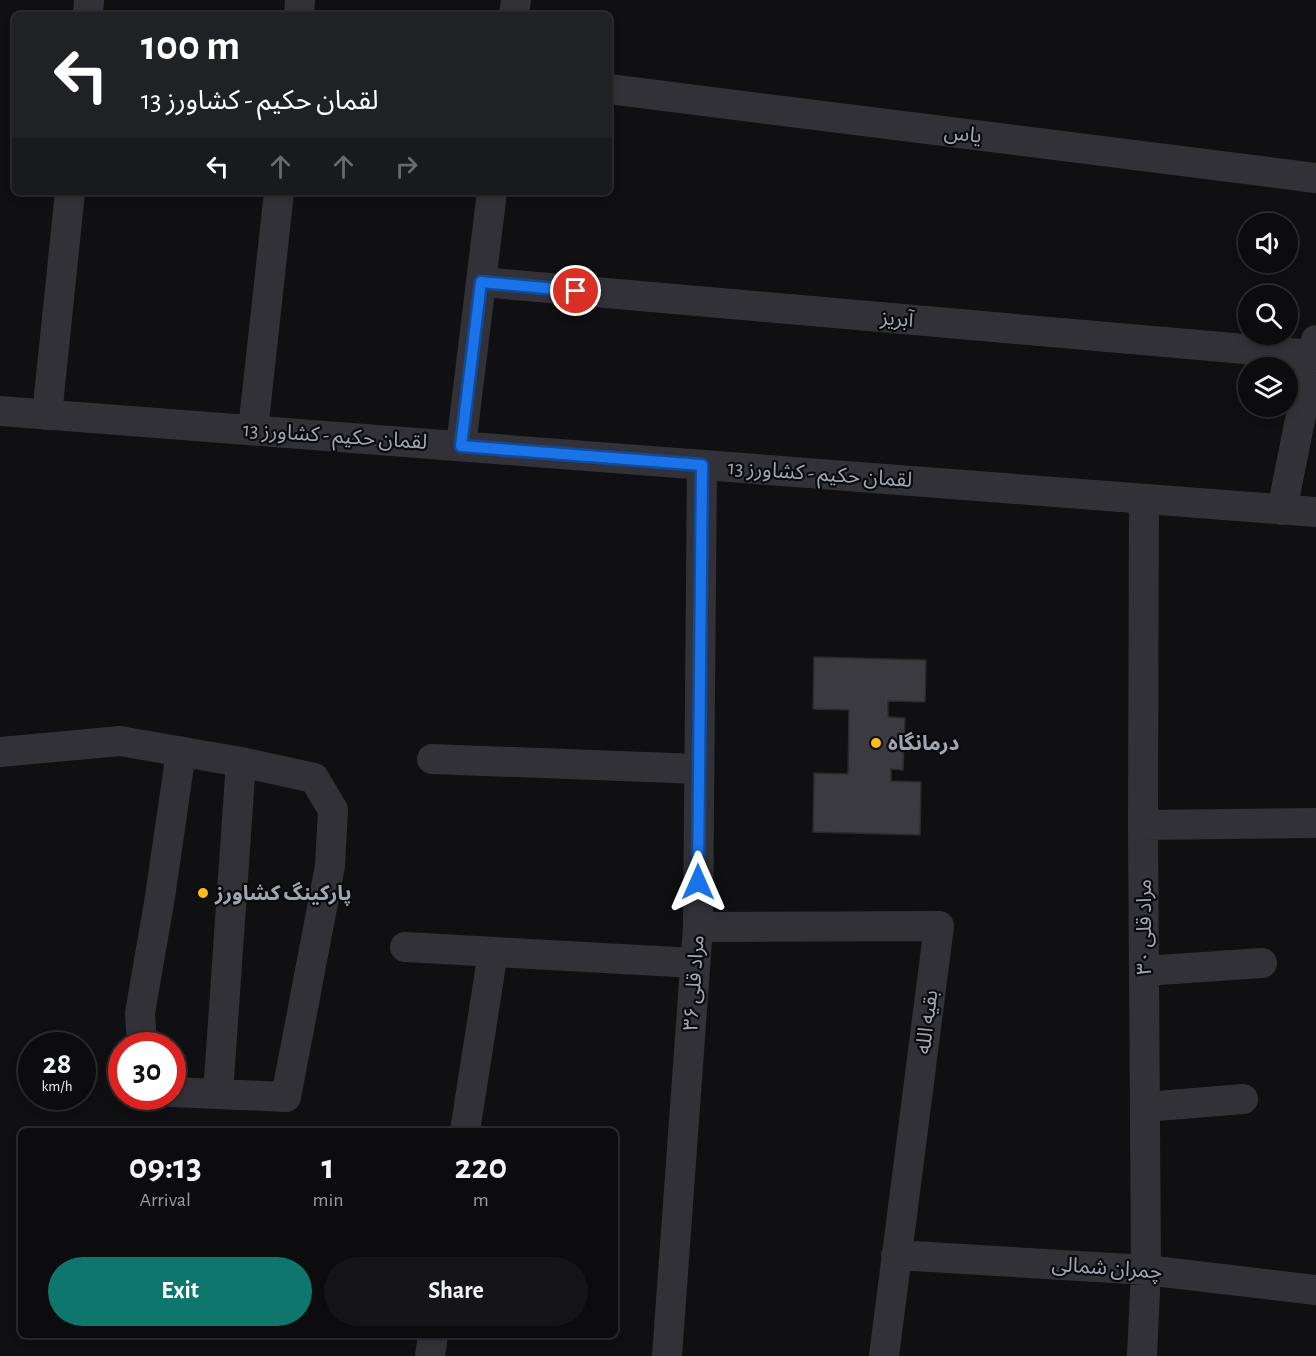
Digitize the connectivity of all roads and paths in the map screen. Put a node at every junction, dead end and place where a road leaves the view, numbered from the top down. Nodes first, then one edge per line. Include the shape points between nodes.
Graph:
1 (612, 89) edge
2 (1316, 178) edge
3 (70, 195) edge
4 (279, 195) edge
5 (492, 195) edge
6 (481, 282) junction
7 (1314, 348) edge
8 (0, 411) edge
9 (47, 414) junction
10 (253, 430) junction
11 (461, 446) junction
12 (702, 465) junction
13 (1143, 499) junction
14 (1282, 510) junction
15 (1316, 512) edge
16 (0, 752) edge
17 (182, 752) junction
18 (432, 759) dead end
19 (241, 762) junction
20 (699, 769) junction
21 (1316, 823) edge
22 (1143, 825) junction
23 (698, 927) junction
24 (405, 947) dead end
25 (493, 952) junction
26 (696, 963) junction
27 (1262, 963) dead end
28 (1144, 971) junction
29 (141, 1032) edge
30 (186, 1093) edge
31 (218, 1094) junction
32 (1244, 1099) dead end
33 (1145, 1107) junction
34 (465, 1128) edge
35 (896, 1255) junction
36 (1146, 1270) junction
37 (1316, 1290) edge
38 (433, 1338) edge
39 (430, 1356) edge
40 (667, 1356) edge
41 (884, 1356) edge
42 (1142, 1356) edge

1 - 2 street, یاس
3 - 9 street
4 - 10 street
5 - 6 street
6 - 7 street, آبریز
6 - 11 street
7 - 14 street
8 - 9 street, لقمان حکیم - کشاورز 13
9 - 10 street, لقمان حکیم - کشاورز 13
10 - 11 street, لقمان حکیم - کشاورز 13
11 - 12 street, لقمان حکیم - کشاورز 13
12 - 13 street, لقمان حکیم - کشاورز 13
12 - 20 street, مراد قلی ۳۶
13 - 14 street, لقمان حکیم - کشاورز 13
13 - 22 street, مراد قلی ۳۰
14 - 15 street, لقمان حکیم - کشاورز 13
16 - 17 street via 120,741
17 - 19 street
17 - 29 street via 140,1013
18 - 20 street
19 - 31 street
19 - 31 street via 314,778 333,810 330,866 286,1097
20 - 23 street, مراد قلی ۳۶
21 - 22 street
22 - 28 street, مراد قلی ۳۰
23 - 26 street, مراد قلی ۳۶
23 - 35 street, بقیه الله via 939,926
24 - 25 street
25 - 26 street
25 - 34 street
26 - 40 street, مراد قلی ۳۶
27 - 28 street
28 - 33 street, مراد قلی ۳۰
30 - 31 street
32 - 33 street
33 - 36 street, مراد قلی ۳۰
35 - 36 street, چمران شمالی
35 - 41 street, بقیه الله
36 - 37 street, چمران شمالی
36 - 42 street, مراد قلی ۳۰
38 - 39 street

